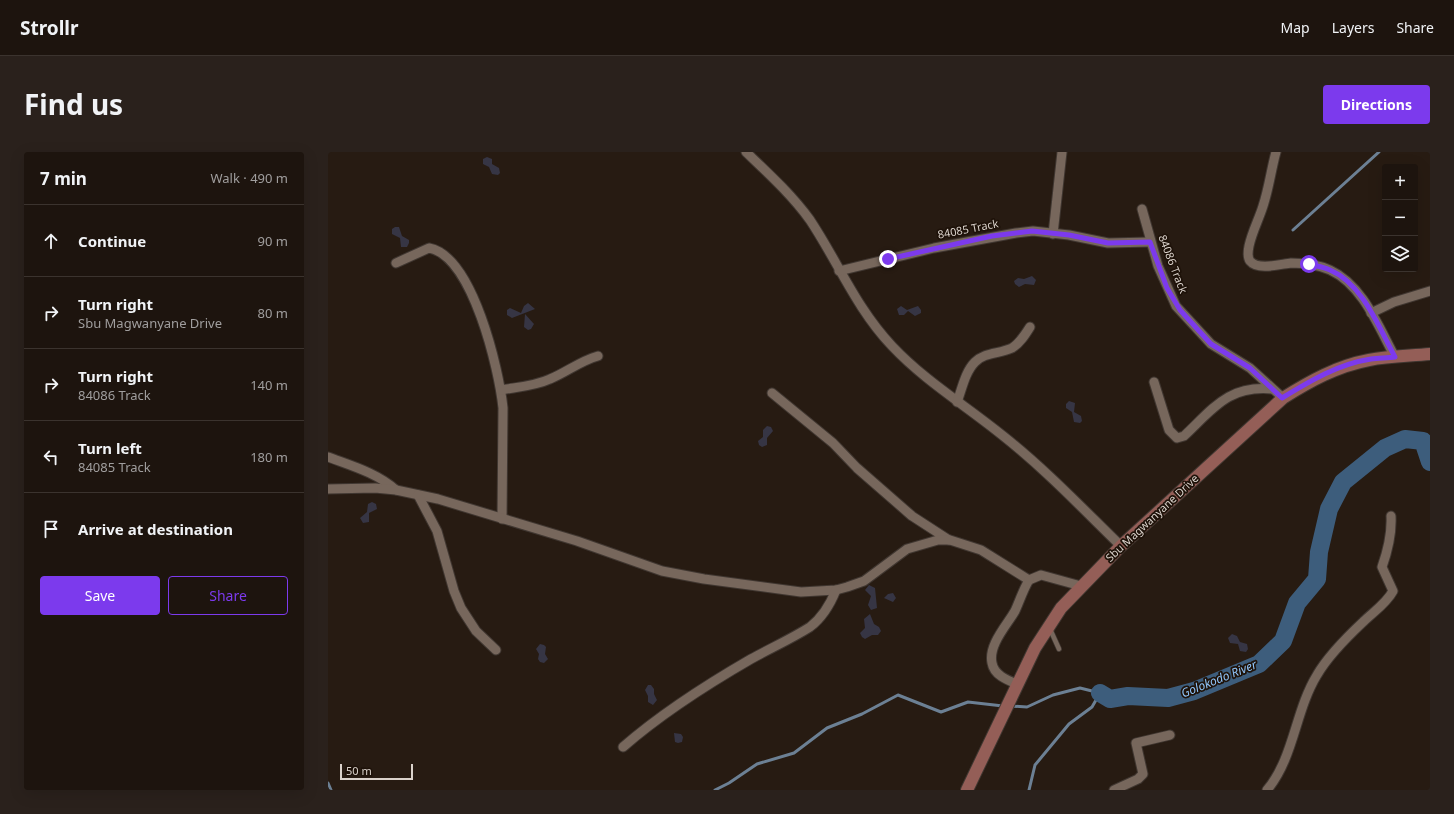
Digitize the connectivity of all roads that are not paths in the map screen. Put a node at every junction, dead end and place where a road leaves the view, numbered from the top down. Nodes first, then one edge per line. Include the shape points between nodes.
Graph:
1 (746, 152) edge
2 (1062, 152) edge
3 (1273, 155) edge
4 (1142, 210) dead end
5 (1053, 234) junction
6 (1150, 242) junction
7 (396, 263) dead end
8 (839, 271) junction
9 (1430, 291) edge
10 (1370, 313) junction
11 (1030, 327) dead end
12 (1430, 354) edge
13 (598, 356) dead end
14 (1395, 357) junction
15 (1154, 382) dead end
16 (1272, 389) junction
17 (501, 390) junction
18 (772, 393) dead end
19 (1282, 398) junction
20 (958, 402) junction
21 (328, 457) edge
22 (328, 489) edge
23 (396, 490) junction
24 (418, 495) junction
25 (1391, 516) dead end
26 (502, 518) junction
27 (950, 540) junction
28 (1121, 546) junction
29 (1028, 580) junction
30 (1081, 586) junction
31 (836, 590) junction
32 (1048, 625) junction
33 (1060, 648) dead end
34 (496, 650) dead end
35 (1015, 687) junction
36 (1170, 735) dead end
37 (623, 747) dead end
38 (967, 790) edge
39 (1114, 790) edge
40 (1267, 790) edge

1 - 8 street via 808,218
2 - 5 street
3 - 10 street via 1263,206 1249,247 1250,260 1261,266 1309,264 1331,270 1356,292
4 - 6 street, 84086 Track
5 - 6 street, 84085 Track via 1108,243
5 - 8 street, 84085 Track via 1032,231 992,236
6 - 16 street, 84086 Track via 1167,288 1180,310 1211,344 1250,368
7 - 17 street via 429,248 447,256 463,278 486,326
8 - 20 street via 856,299 891,345 925,377
9 - 10 street via 1394,302
10 - 14 street
11 - 20 street via 1014,346 986,355 974,363 964,380
12 - 14 main road, Sbu Magwanyane Drive
13 - 17 street via 584,360 540,383
14 - 19 main road, Sbu Magwanyane Drive via 1370,360 1330,372 1307,382
15 - 16 street via 1169,430 1177,438 1184,436 1217,404 1232,394 1247,389
16 - 19 street, 84086 Track
17 - 26 street
18 - 27 street via 833,443 857,468 912,516
19 - 28 main road, Sbu Magwanyane Drive
20 - 28 street via 1037,464
21 - 23 street via 372,474
22 - 23 street
23 - 24 street
24 - 26 street
24 - 34 street via 437,531 461,608 476,631
25 - 40 street via 1389,548 1382,566 1393,592 1317,674 1302,705 1280,769
26 - 31 street via 676,574 801,592
27 - 29 street via 981,550
27 - 31 street via 907,549 864,581
28 - 30 main road, Sbu Magwanyane Drive
29 - 30 street via 1041,575
29 - 35 street via 992,657 995,671
30 - 32 main road, Sbu Magwanyane Drive
31 - 37 street via 829,606 810,627 752,658 697,692 657,719
32 - 33 lane
32 - 35 main road, Sbu Magwanyane Drive
35 - 38 main road, Sbu Magwanyane Drive
36 - 39 street via 1136,743 1143,774

